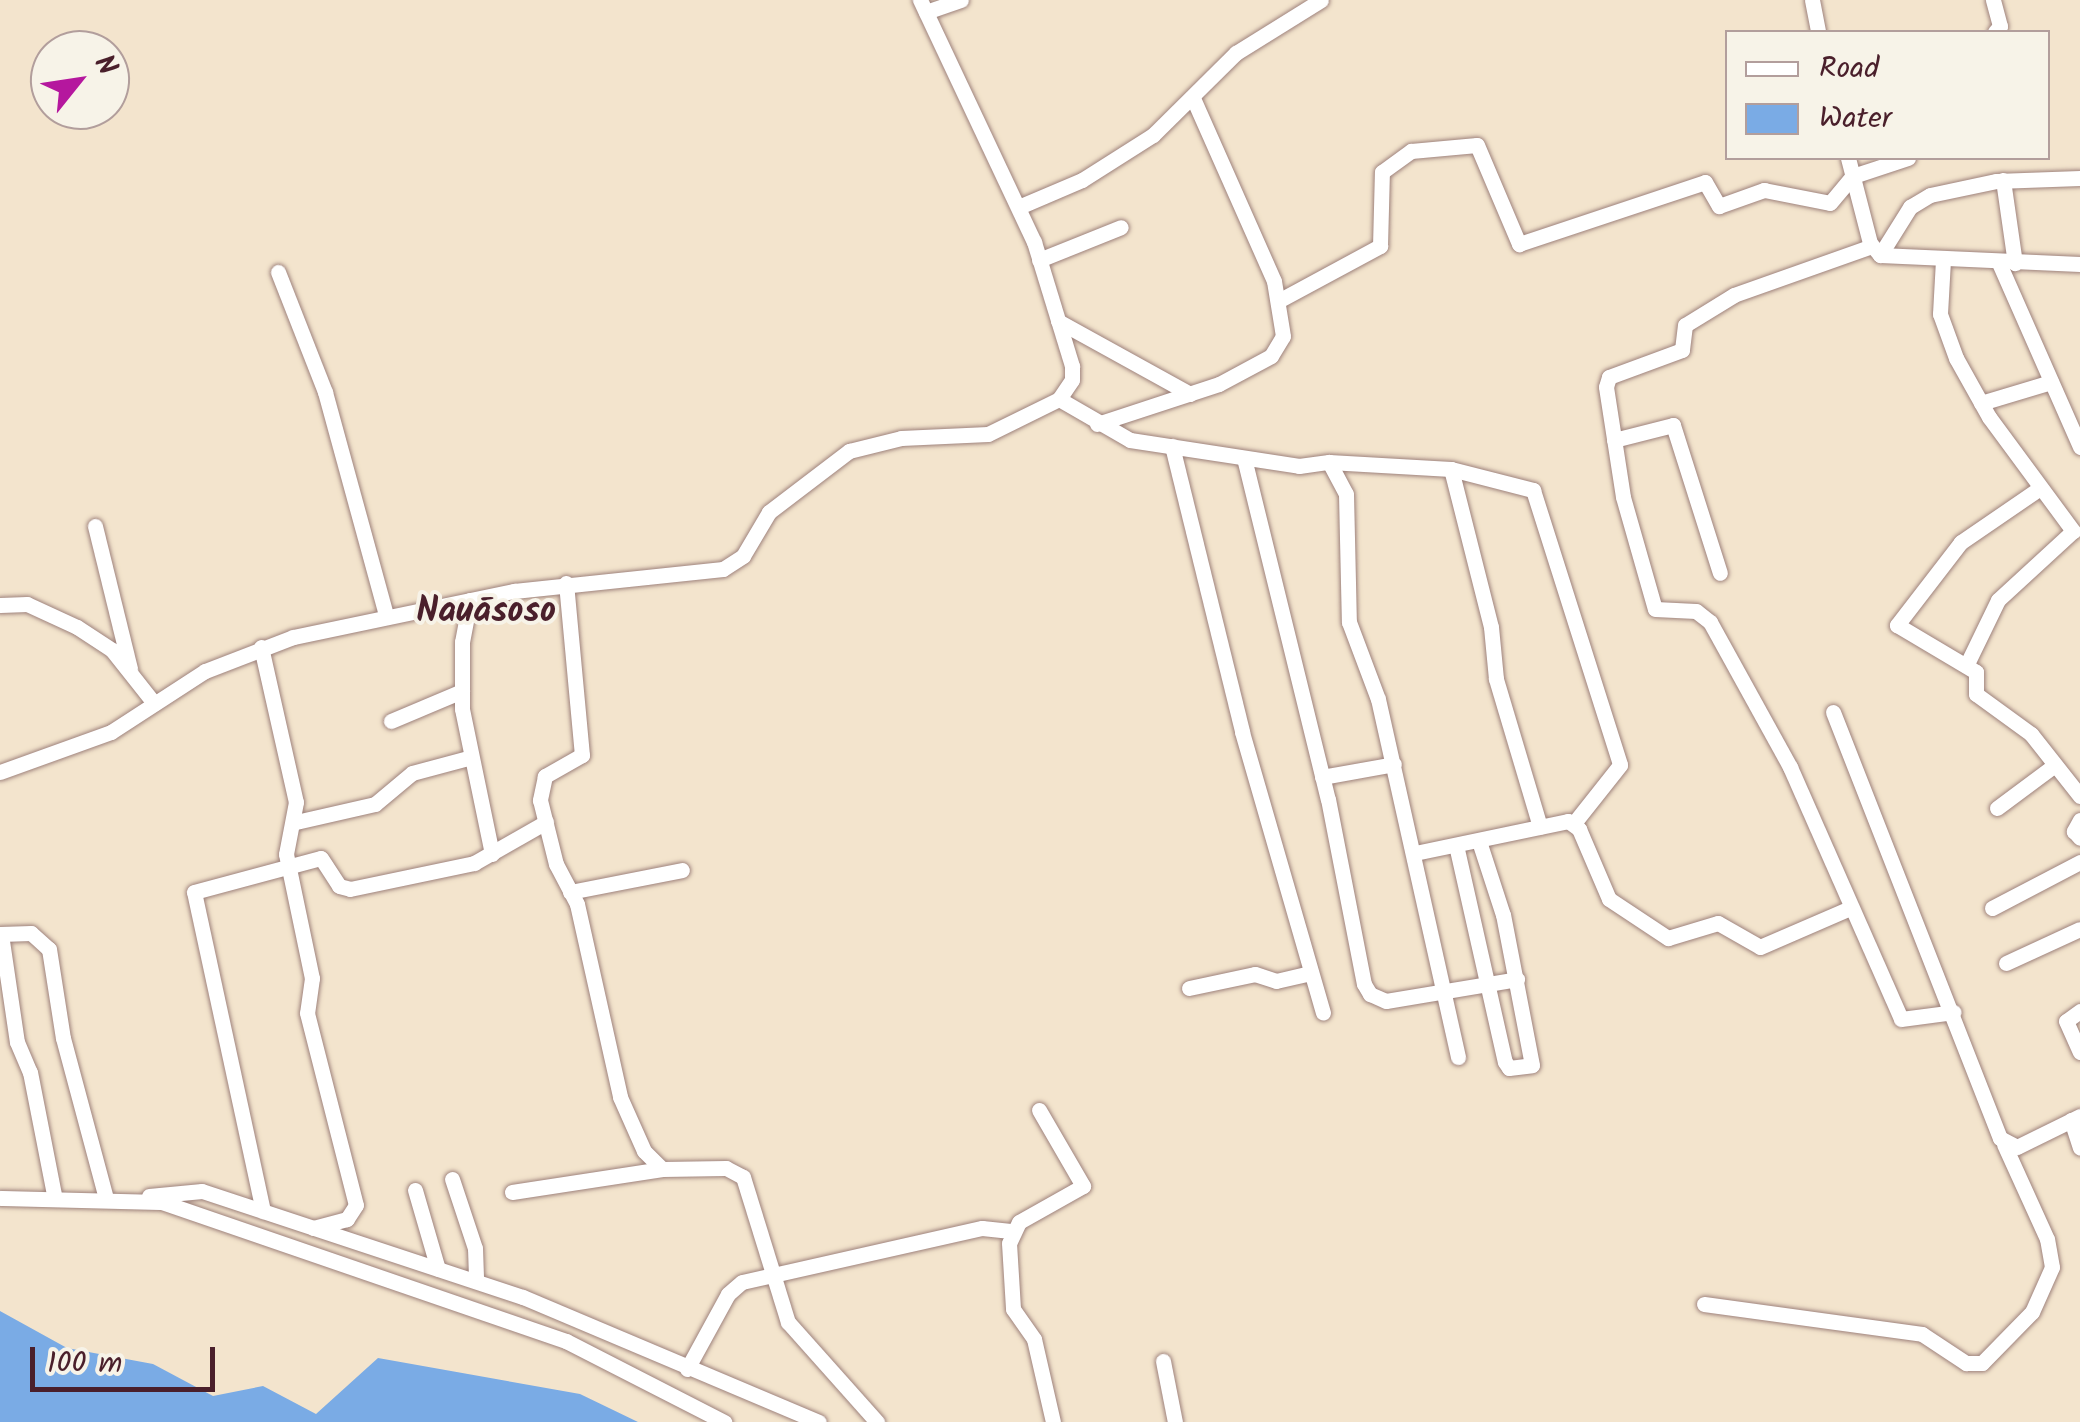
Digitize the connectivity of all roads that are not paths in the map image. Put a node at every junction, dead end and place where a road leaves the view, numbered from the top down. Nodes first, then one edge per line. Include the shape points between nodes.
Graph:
1 (961, 0) edge
2 (1320, 0) edge
3 (1812, 0) edge
4 (1993, 0) edge
5 (923, 6) edge
6 (1818, 30) edge
7 (1997, 30) edge
8 (1193, 98) junction
9 (1849, 160) edge
10 (1902, 160) edge
11 (1853, 176) junction
12 (2080, 178) edge
13 (2002, 180) junction
14 (1020, 206) junction
15 (1121, 227) dead end
16 (1876, 250) junction
17 (1039, 260) junction
18 (1943, 260) junction
19 (2007, 263) junction
20 (2080, 264) edge
21 (278, 272) dead end
22 (1280, 300) junction
23 (1058, 322) junction
24 (2050, 382) junction
25 (1190, 394) junction
26 (1059, 399) junction
27 (1981, 403) junction
28 (1098, 424) junction
29 (1614, 440) junction
30 (1172, 446) junction
31 (2080, 447) edge
32 (1244, 458) junction
33 (1329, 462) junction
34 (1452, 470) junction
35 (2040, 488) junction
36 (95, 526) dead end
37 (1720, 573) dead end
38 (566, 583) junction
39 (470, 600) junction
40 (0, 605) edge
41 (386, 615) junction
42 (261, 647) junction
43 (1966, 666) junction
44 (130, 669) junction
45 (462, 691) junction
46 (154, 703) junction
47 (1833, 712) dead end
48 (391, 721) dead end
49 (468, 758) junction
50 (1394, 764) junction
51 (2055, 765) junction
52 (0, 772) edge
53 (1322, 777) junction
54 (2080, 796) edge
55 (1997, 808) dead end
56 (2080, 820) edge
57 (296, 822) junction
58 (546, 822) junction
59 (1574, 823) junction
60 (1540, 828) junction
61 (2080, 838) edge
62 (1479, 841) junction
63 (1456, 846) junction
64 (492, 854) junction
65 (1414, 854) junction
66 (2080, 862) edge
67 (288, 864) junction
68 (682, 870) dead end
69 (570, 892) junction
70 (1992, 908) dead end
71 (1848, 909) junction
72 (2080, 928) edge
73 (1, 934) edge
74 (2006, 963) dead end
75 (1311, 973) junction
76 (1517, 979) junction
77 (1484, 985) junction
78 (1189, 988) dead end
79 (1443, 992) junction
80 (2080, 1011) edge
81 (1323, 1012) dead end
82 (1954, 1012) junction
83 (2080, 1052) edge
84 (1458, 1057) dead end
85 (1039, 1110) dead end
86 (2076, 1118) edge
87 (2004, 1144) junction
88 (2080, 1148) edge
89 (662, 1168) junction
90 (452, 1180) dead end
91 (415, 1190) dead end
92 (512, 1192) dead end
93 (0, 1198) edge
94 (145, 1198) junction
95 (55, 1199) junction
96 (106, 1199) junction
97 (263, 1211) junction
98 (313, 1228) junction
99 (1012, 1231) junction
100 (438, 1269) junction
101 (768, 1274) junction
102 (476, 1281) junction
103 (1704, 1304) dead end
104 (1163, 1360) dead end
105 (688, 1369) junction
106 (724, 1422) edge
107 (820, 1422) edge
108 (877, 1422) edge
109 (1054, 1422) edge
110 (1176, 1422) edge

1 - 5 street
2 - 8 street via 1236,54
3 - 6 street
4 - 7 street
5 - 14 street
8 - 14 street via 1114,161
8 - 22 street
9 - 11 street
10 - 11 street
11 - 16 street
11 - 22 street via 1829,203 1764,190 1719,206 1705,182 1519,244 1476,145 1411,151 1382,172 1380,246
12 - 13 street
13 - 16 street via 1920,199
13 - 19 street
14 - 17 street
15 - 17 street
16 - 18 street
16 - 29 street via 1734,294 1685,325 1682,350 1610,377
17 - 23 street
18 - 19 street
18 - 27 street via 1941,322
19 - 20 street
19 - 24 street
21 - 41 street via 325,392
22 - 25 street via 1283,336 1271,356
23 - 25 street
23 - 26 street via 1072,380
24 - 27 street
24 - 31 street
25 - 28 street
26 - 28 street
26 - 38 street via 988,434 901,438 849,452 769,512 743,556 723,569
27 - 35 street
28 - 30 street via 1130,440
29 - 37 street via 1673,425
29 - 71 street via 1655,609 1692,610 1710,622 1790,767
30 - 32 street
30 - 75 street via 1242,732
32 - 33 street via 1299,466
32 - 53 street
33 - 34 street
33 - 50 street via 1346,494 1349,622
34 - 59 street via 1532,490 1620,765
34 - 60 street via 1496,678
35 - 43 street via 2072,532 1998,600
35 - 43 street via 1962,542 1898,621 1906,634
36 - 44 street
38 - 39 street
38 - 58 street via 582,754 540,782
39 - 41 street
39 - 45 street
40 - 44 street via 47,611 112,650
41 - 42 street
42 - 46 street
42 - 57 street
43 - 51 street via 1978,674 1976,694 2031,734
44 - 46 street
45 - 48 street
45 - 49 street
46 - 52 street via 111,732
47 - 82 street
49 - 57 street via 412,773 375,804
49 - 64 street
50 - 53 street
50 - 65 street
51 - 54 street
51 - 55 street
53 - 79 street via 1370,994 1386,1001
56 - 61 street via 2074,831
57 - 67 street
58 - 64 street
58 - 69 street
59 - 60 street
59 - 71 street via 1609,899 1668,938 1718,923 1760,948
60 - 62 street
62 - 63 street
62 - 76 street
63 - 65 street
63 - 77 street
64 - 67 street via 350,890 339,886 321,858
65 - 79 street
66 - 70 street
67 - 97 street via 206,885 192,897
67 - 98 street via 312,978 310,1028 356,1205 347,1218
68 - 69 street
69 - 89 street via 614,1046 620,1098 644,1151
71 - 82 street via 1903,1021
72 - 74 street
73 - 95 street via 17,1042 41,1116
73 - 96 street via 31,933 48,949
75 - 78 street via 1276,981 1255,974
75 - 81 street
76 - 77 street
76 - 77 street via 1536,1058 1513,1068 1505,1062
77 - 79 street
79 - 84 street
80 - 83 street via 2066,1021
82 - 87 street
85 - 99 street via 1083,1186
86 - 87 street via 2017,1147
86 - 88 street
87 - 103 street via 2047,1239 2052,1268 2032,1312 1982,1363 1970,1364 1922,1334
89 - 92 street
89 - 101 street via 726,1168 743,1177
90 - 102 street via 475,1248
91 - 100 street
93 - 95 street
94 - 96 street
94 - 97 street via 202,1191
94 - 106 street via 566,1340
95 - 96 street
97 - 98 street
98 - 100 street
99 - 101 street via 982,1228
99 - 109 street via 1013,1308 1034,1339
100 - 102 street
101 - 105 street via 734,1286
101 - 108 street via 801,1341
102 - 105 street
104 - 110 street
105 - 107 street

